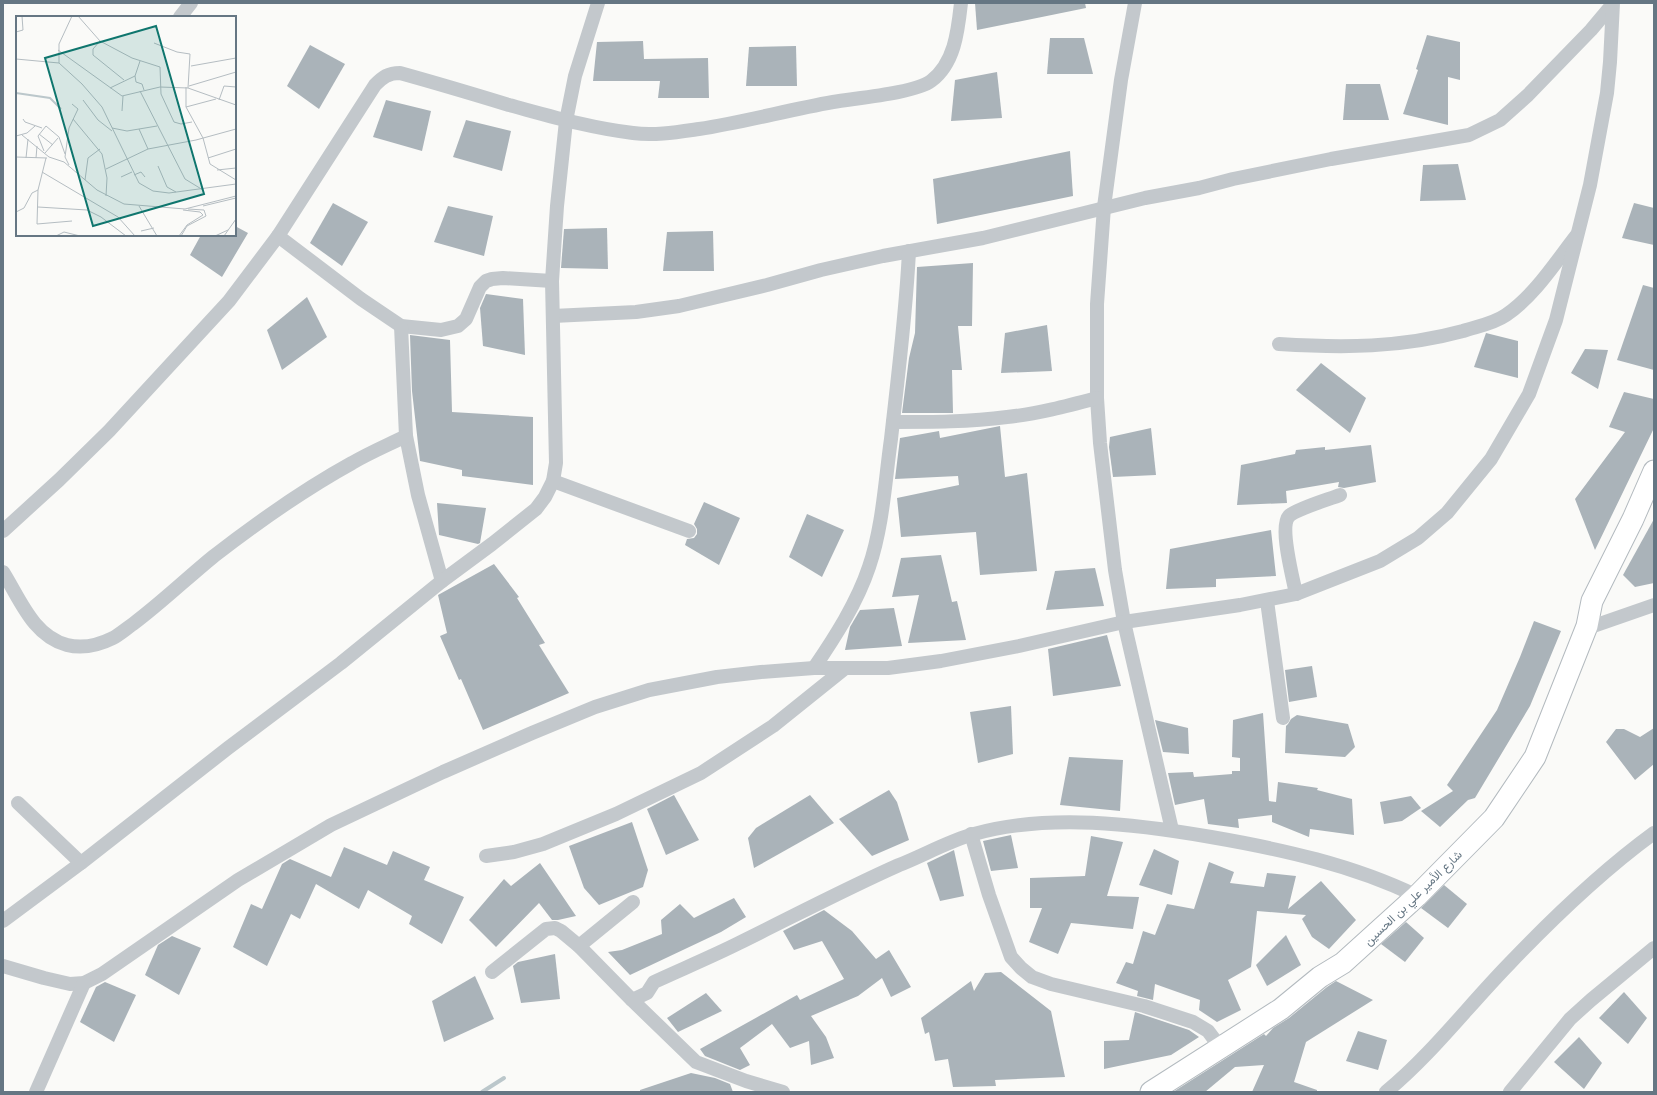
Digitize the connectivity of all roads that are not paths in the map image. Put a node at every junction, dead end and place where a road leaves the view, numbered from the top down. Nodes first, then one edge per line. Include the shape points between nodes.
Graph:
1 (190, 3) edge
2 (598, 3) edge
3 (961, 3) edge
4 (1135, 3) edge
5 (1612, 4) edge
6 (181, 16) edge
7 (566, 121) junction
8 (1104, 207) junction
9 (1579, 230) junction
10 (278, 236) junction
11 (909, 251) junction
12 (552, 281) junction
13 (552, 316) junction
14 (402, 326) junction
15 (1279, 344) dead end
16 (1097, 398) junction
17 (892, 422) junction
18 (406, 436) junction
19 (1654, 471) edge
20 (553, 481) junction
21 (1340, 495) dead end
22 (1654, 504) edge
23 (3, 531) edge
24 (689, 531) dead end
25 (3, 572) edge
26 (442, 581) junction
27 (1296, 594) junction
28 (1267, 600) junction
29 (1654, 606) edge
30 (1124, 622) junction
31 (1586, 628) junction
32 (814, 668) junction
33 (844, 669) junction
34 (1283, 718) dead end
35 (18, 803) dead end
36 (1172, 830) junction
37 (1654, 833) edge
38 (971, 834) junction
39 (486, 856) dead end
40 (81, 863) junction
41 (1417, 896) junction
42 (633, 902) dead end
43 (3, 921) edge
44 (579, 946) junction
45 (1654, 948) edge
46 (3, 966) edge
47 (492, 972) dead end
48 (84, 983) junction
49 (632, 1000) junction
50 (1220, 1047) junction
51 (36, 1092) edge
52 (783, 1092) edge
53 (1151, 1092) edge
54 (1386, 1092) edge
55 (1510, 1092) edge

1 - 6 street
2 - 7 street via 575,76
3 - 7 street via 958,29 950,57 931,81 917,88 832,102 735,124 678,132 635,133
4 - 8 street via 1120,87
5 - 8 street via 1591,30 1528,95 1500,120 1469,135 1331,159
5 - 9 street via 1606,93 1590,185
7 - 10 street via 400,73 384,76 375,85
7 - 12 street
8 - 11 street via 983,238
8 - 16 street via 1097,304
9 - 15 street via 1528,296 1505,316 1491,323 1401,344 1328,347
9 - 27 street via 1556,320 1529,394 1491,459 1447,512 1418,538 1380,561
10 - 14 street via 361,300
10 - 23 street via 229,301 167,370 109,431
11 - 13 street via 679,306 636,312
11 - 17 street via 907,294
12 - 13 street
12 - 14 street via 492,279 480,287 466,318 458,326 441,330
13 - 20 street via 556,414 556,463
14 - 18 street
16 - 17 street via 1007,417 943,422
16 - 30 street via 1115,570
17 - 32 street via 877,540 869,568 831,644
18 - 25 street via 352,463 276,509 213,557 145,615 114,637 97,645 85,647 52,640 31,619
18 - 26 street via 418,496
19 - 31 street, شارع الأمير علي بن الحسين via 1634,519 1592,601
20 - 24 street
20 - 26 street via 536,509
21 - 27 street via 1298,511 1290,515 1286,521 1286,537
22 - 31 street, شارع الأمير علي بن الحسين via 1627,560
26 - 40 street
27 - 28 street
28 - 30 street
28 - 34 street
29 - 31 street
30 - 33 street via 941,661 888,668
30 - 36 street
31 - 41 street, شارع الأمير علي بن الحسين via 1535,757 1494,818
32 - 33 street
32 - 48 street via 717,677 649,690 595,707 532,732 331,825 238,880 102,974
33 - 39 street via 773,726 702,773 616,814 543,844
35 - 40 street
36 - 38 street via 1083,822 1027,823
36 - 41 street via 1309,857 1394,885
37 - 54 street via 1611,867 1510,962 1407,1075
38 - 49 street via 876,876 654,982 647,992
38 - 50 street via 1011,957 1021,968 1032,977 1051,984 1144,1006 1193,1022 1208,1031
40 - 43 street
41 - 50 street, شارع الأمير علي بن الحسين via 1343,963 1320,977 1281,1009
42 - 44 street
44 - 47 street via 561,931 546,928
44 - 49 street
45 - 55 street via 1570,1019
46 - 48 street via 70,984
48 - 51 street
49 - 52 street via 696,1062
50 - 53 street, شارع الأمير علي بن الحسين

